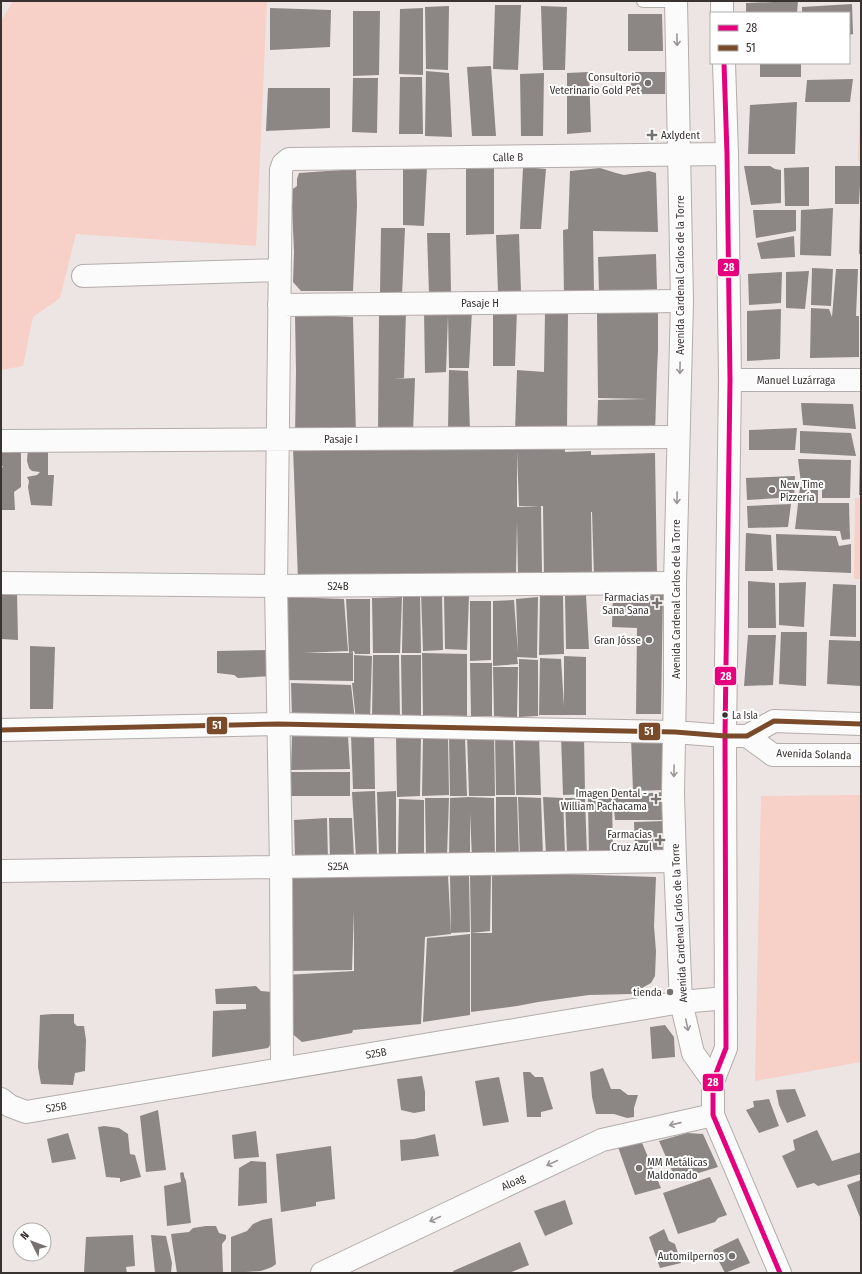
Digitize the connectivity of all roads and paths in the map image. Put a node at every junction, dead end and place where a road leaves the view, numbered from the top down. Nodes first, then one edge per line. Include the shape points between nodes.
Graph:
1 (643, 1) edge
2 (676, 1) edge
3 (722, 1) edge
4 (722, 12) edge
5 (724, 64) edge
6 (727, 154) junction
7 (679, 155) junction
8 (279, 270) junction
9 (83, 276) dead end
10 (682, 301) junction
11 (279, 304) junction
12 (730, 380) junction
13 (861, 380) edge
14 (678, 437) junction
15 (277, 439) junction
16 (2, 441) dead end
17 (1, 583) edge
18 (675, 583) junction
19 (276, 586) junction
20 (278, 724) junction
21 (861, 724) edge
22 (1, 730) edge
23 (675, 732) junction
24 (725, 736) junction
25 (747, 736) junction
26 (861, 755) edge
27 (675, 861) junction
28 (281, 867) junction
29 (1, 870) edge
30 (726, 998) junction
31 (682, 1002) junction
32 (282, 1069) junction
33 (712, 1081) junction
34 (1, 1099) edge
35 (713, 1115) junction
36 (322, 1273) edge
37 (780, 1273) edge

1 - 2 lane
2 -> 7 street, Avenida Cardenal Carlos de la Torre
3 - 4 street
5 - 6 street
6 - 7 street, Calle B
6 - 12 street
7 - 8 street, Calle B via 289,159 281,170
7 - 10 street, Avenida Cardenal Carlos de la Torre
8 - 9 street
8 - 11 street
10 - 11 street, Pasaje H
10 -> 14 street, Avenida Cardenal Carlos de la Torre
11 - 15 street
12 - 13 street, Manuel Luzárraga
12 - 24 street
14 - 15 street, Pasaje I
14 -> 18 street, Avenida Cardenal Carlos de la Torre
15 - 16 street, Pasaje I
15 - 19 street
17 - 19 street, S24B
18 - 19 street, S24B
18 - 23 street, Avenida Cardenal Carlos de la Torre
19 - 20 street
20 - 22 street
20 - 23 street
20 - 28 street
21 - 25 street via 774,721
23 - 24 street
23 -> 27 street, Avenida Cardenal Carlos de la Torre
24 - 25 street
24 - 30 street
25 - 26 street, Avenida Solanda via 773,754
27 - 28 street, S25A
27 - 31 street, Avenida Cardenal Carlos de la Torre
28 - 29 street, S25A
28 - 32 street
30 - 31 street, S25B
30 - 33 street via 726,1048
31 - 32 street, S25B
31 -> 33 street, Avenida Cardenal Carlos de la Torre via 693,1053
32 - 34 street, S25B via 26,1112 10,1106
33 - 35 street
35 -> 36 street, Aloag via 602,1140
35 - 37 street

